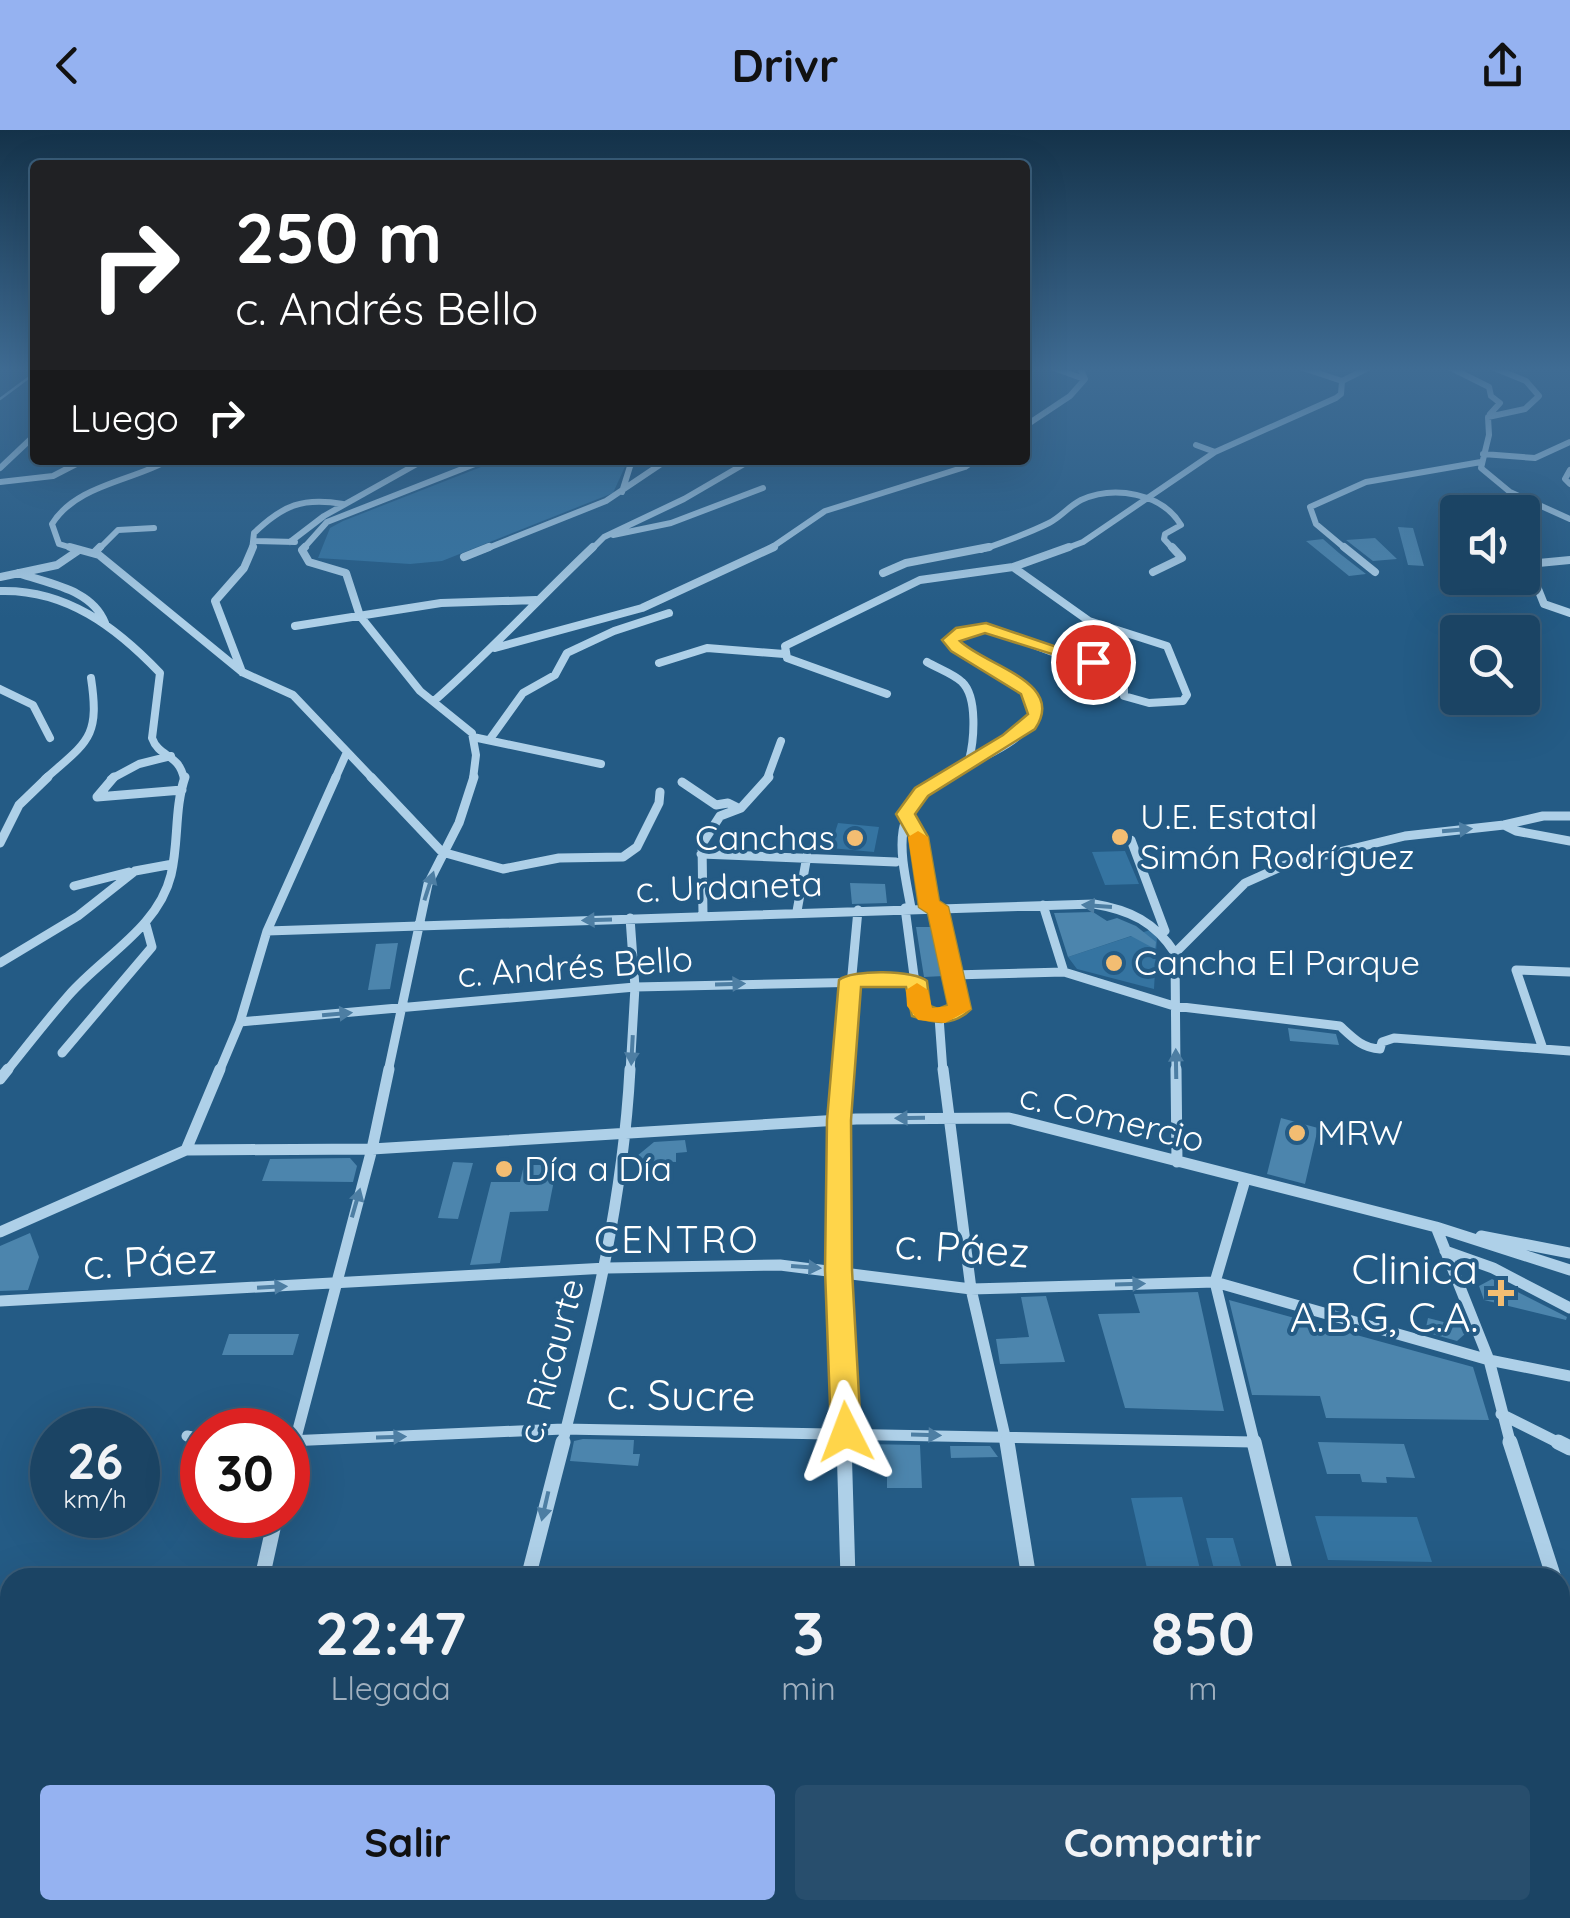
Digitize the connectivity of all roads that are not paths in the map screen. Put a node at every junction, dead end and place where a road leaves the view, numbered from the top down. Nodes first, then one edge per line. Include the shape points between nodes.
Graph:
1 (19, 451) edge
2 (1484, 451) edge
3 (1549, 451) edge
4 (1215, 452) edge
5 (1482, 458) junction
6 (73, 465) edge
7 (161, 465) edge
8 (415, 465) edge
9 (472, 465) edge
10 (630, 465) edge
11 (660, 465) edge
12 (742, 465) edge
13 (962, 465) edge
14 (0, 468) edge
15 (1570, 470) edge
16 (0, 482) edge
17 (1570, 484) edge
18 (763, 488) dead end
19 (622, 493) junction
20 (1147, 499) junction
21 (344, 504) junction
22 (1570, 520) edge
23 (154, 528) dead end
24 (607, 535) junction
25 (256, 541) junction
26 (290, 542) junction
27 (307, 542) junction
28 (78, 550) junction
29 (94, 553) junction
30 (464, 557) dead end
31 (1570, 560) edge
32 (1013, 567) junction
33 (1153, 572) dead end
34 (1375, 572) dead end
35 (18, 573) junction
36 (883, 574) dead end
37 (0, 577) edge
38 (0, 590) edge
39 (536, 600) junction
40 (668, 613) dead end
41 (1570, 614) edge
42 (360, 616) junction
43 (105, 622) junction
44 (296, 626) dead end
45 (495, 648) junction
46 (784, 654) junction
47 (927, 662) dead end
48 (659, 663) dead end
49 (242, 672) junction
50 (91, 678) dead end
51 (0, 689) edge
52 (887, 694) dead end
53 (434, 702) junction
54 (473, 737) junction
55 (50, 738) dead end
56 (490, 738) junction
57 (782, 742) dead end
58 (154, 746) junction
59 (348, 752) junction
60 (172, 756) junction
61 (969, 760) junction
62 (143, 762) junction
63 (601, 764) dead end
64 (682, 782) dead end
65 (182, 790) junction
66 (660, 792) dead end
67 (716, 804) junction
68 (738, 808) junction
69 (906, 814) junction
70 (720, 816) junction
71 (1570, 816) edge
72 (1504, 825) junction
73 (1131, 840) dead end
74 (1570, 841) edge
75 (0, 843) edge
76 (442, 852) junction
77 (701, 854) junction
78 (808, 856) junction
79 (896, 862) dead end
80 (173, 864) junction
81 (136, 871) junction
82 (74, 886) dead end
83 (1043, 905) junction
84 (934, 907) junction
85 (908, 908) junction
86 (858, 910) junction
87 (797, 911) junction
88 (703, 915) junction
89 (630, 918) junction
90 (146, 925) junction
91 (417, 926) junction
92 (266, 932) junction
93 (1166, 937) junction
94 (1175, 953) junction
95 (0, 963) edge
96 (1064, 972) junction
97 (1570, 972) edge
98 (953, 975) junction
99 (850, 980) junction
100 (916, 981) junction
101 (635, 986) junction
102 (1174, 1006) junction
103 (403, 1008) junction
104 (939, 1017) junction
105 (240, 1022) junction
106 (1543, 1049) junction
107 (1570, 1051) edge
108 (62, 1053) dead end
109 (0, 1079) edge
110 (947, 1118) junction
111 (839, 1120) junction
112 (627, 1134) junction
113 (372, 1149) junction
114 (186, 1150) junction
115 (1177, 1162) junction
116 (1245, 1180) junction
117 (1436, 1227) junction
118 (0, 1232) edge
119 (1446, 1250) junction
120 (1570, 1253) edge
121 (607, 1268) junction
122 (838, 1270) junction
123 (1570, 1270) edge
124 (1215, 1282) junction
125 (333, 1284) junction
126 (971, 1289) junction
127 (0, 1301) edge
128 (1570, 1308) edge
129 (1489, 1360) junction
130 (1570, 1376) edge
131 (299, 1408) edge
132 (1502, 1414) junction
133 (563, 1429) junction
134 (846, 1432) junction
135 (1006, 1438) junction
136 (310, 1440) edge
137 (1253, 1442) junction
138 (1570, 1448) edge
139 (271, 1538) edge
140 (264, 1568) edge
141 (530, 1568) edge
142 (848, 1568) edge
143 (1027, 1568) edge
144 (1284, 1568) edge
145 (1551, 1568) edge

1 - 14 street
2 - 5 street
3 - 5 street via 1535,458
4 - 20 street
5 - 22 street via 1481,468 1510,492
5 - 34 street via 1379,481 1310,507 1316,524
6 - 16 street via 44,479
7 - 28 street via 55,515 59,544
8 - 21 street
9 - 27 street via 352,510
10 - 19 street
11 - 19 street
12 - 24 street
13 - 45 street via 825,511 780,544 642,608
15 - 17 street
18 - 24 street via 695,517
19 - 30 street
20 - 32 street via 1083,542
20 - 33 street via 1169,507 1181,525 1164,539 1182,558
20 - 36 street via 1088,497 1061,516 982,549 906,562
21 - 25 street via 287,502 254,533
21 - 26 street
23 - 29 street via 118,530
24 - 39 street
25 - 26 street
25 - 49 street via 244,568 215,601
26 - 27 street
27 - 42 street via 302,550 309,562 346,572
28 - 29 street
28 - 35 street via 57,565
29 - 49 street
31 - 41 street via 1528,564 1544,604
32 - 46 street via 920,580 806,633 785,646
32 - 61 street via 1090,622 1167,646 1187,695 1178,702 1134,701 1124,696 1118,668 993,629 970,629 953,643 1028,690 1036,714 1028,726
35 - 37 street
35 - 43 street via 62,586 98,608
38 - 43 street via 41,594
39 - 42 street via 442,603
39 - 45 street
40 - 56 street via 568,653 554,676 523,693
42 - 44 street
42 - 53 street
43 - 58 street via 160,673
45 - 53 street
46 - 48 street via 705,646
46 - 52 street
47 - 61 street via 962,682 969,694
49 - 59 street via 293,694
50 - 75 street via 96,717 84,744 20,804
51 - 55 street via 29,698
53 - 54 street
54 - 56 street
54 - 76 street via 474,777
56 - 63 street
57 - 68 street via 769,776
58 - 60 street
58 - 62 street
59 - 76 street
59 - 92 street
60 - 62 street
60 - 65 street via 183,767
61 - 69 street via 922,792
62 - 65 street via 97,797
64 - 67 street
65 - 80 street
66 - 76 street via 637,847 623,857 559,858 503,869
67 - 68 street
67 - 70 street via 713,812
68 - 70 street
69 - 84 street
69 - 85 street
70 - 77 street
71 - 72 street
72 - 74 street
94 -> 72 street via 1246,883 1284,865 1405,836
73 - 93 street
91 -> 76 street
77 - 78 street
77 - 88 street
78 - 79 street
78 - 87 street
80 - 81 street
80 - 90 street
81 - 82 street
81 - 95 street
83 - 84 street, c. Urdaneta
93 -> 83 street, c. Urdaneta via 1154,922 1117,908
83 - 96 street
84 - 85 street, c. Urdaneta
84 - 98 street
85 - 86 street, c. Urdaneta
85 - 100 street
86 - 87 street, c. Urdaneta
86 - 99 street
87 - 88 street, c. Urdaneta
88 - 89 street, c. Urdaneta
89 -> 91 street, c. Urdaneta
89 - 101 street, c. Ricaurte
90 - 108 street via 152,947
90 - 109 street via 70,993
91 - 92 street, c. Urdaneta
91 - 103 street
92 - 105 street
93 - 94 street, c. Urdaneta
94 - 102 street
96 - 98 street
96 - 102 street
97 - 106 street via 1516,970
98 - 104 street via 960,1009
99 - 100 street, c. Andrés Bello
101 -> 99 street, c. Andrés Bello
99 - 111 street
100 - 104 street via 920,1010
101 - 103 street, c. Andrés Bello
101 -> 112 street, c. Ricaurte
102 - 106 street via 1340,1026 1360,1045 1380,1048 1394,1038
115 -> 102 street
105 -> 103 street, c. Andrés Bello
103 - 113 street
104 - 110 street
105 - 114 street
106 - 107 street
110 -> 111 street, c. Comercio
110 - 115 street, c. Comercio via 1009,1118
110 - 126 street
111 - 112 street, c. Comercio
111 - 122 street
112 - 113 street, c. Comercio
112 - 121 street, c. Ricaurte
113 - 114 street
125 -> 113 street
114 - 118 street
115 - 116 street, c. Comercio
116 - 117 street, c. Comercio
116 - 124 street
117 - 119 street
117 - 120 street
117 - 123 street, c. Comercio
119 - 128 street
119 - 129 street
121 -> 122 street, c. Páez
121 - 125 street, c. Páez
121 - 133 street, c. Ricaurte
122 - 126 street, c. Páez
122 - 134 street
126 -> 124 street, c. Páez
124 - 129 street, c. Páez
124 - 137 street
127 -> 125 street, c. Páez
125 - 131 street
126 - 135 street
129 - 130 street, c. Páez
129 - 132 street
132 - 138 street
132 - 145 street
133 - 134 street, c. Sucre
136 -> 133 street, c. Sucre
133 -> 141 street, c. Ricaurte
134 -> 135 street, c. Sucre
134 - 142 street
135 - 137 street, c. Sucre
135 - 143 street
137 - 144 street
139 - 140 street

